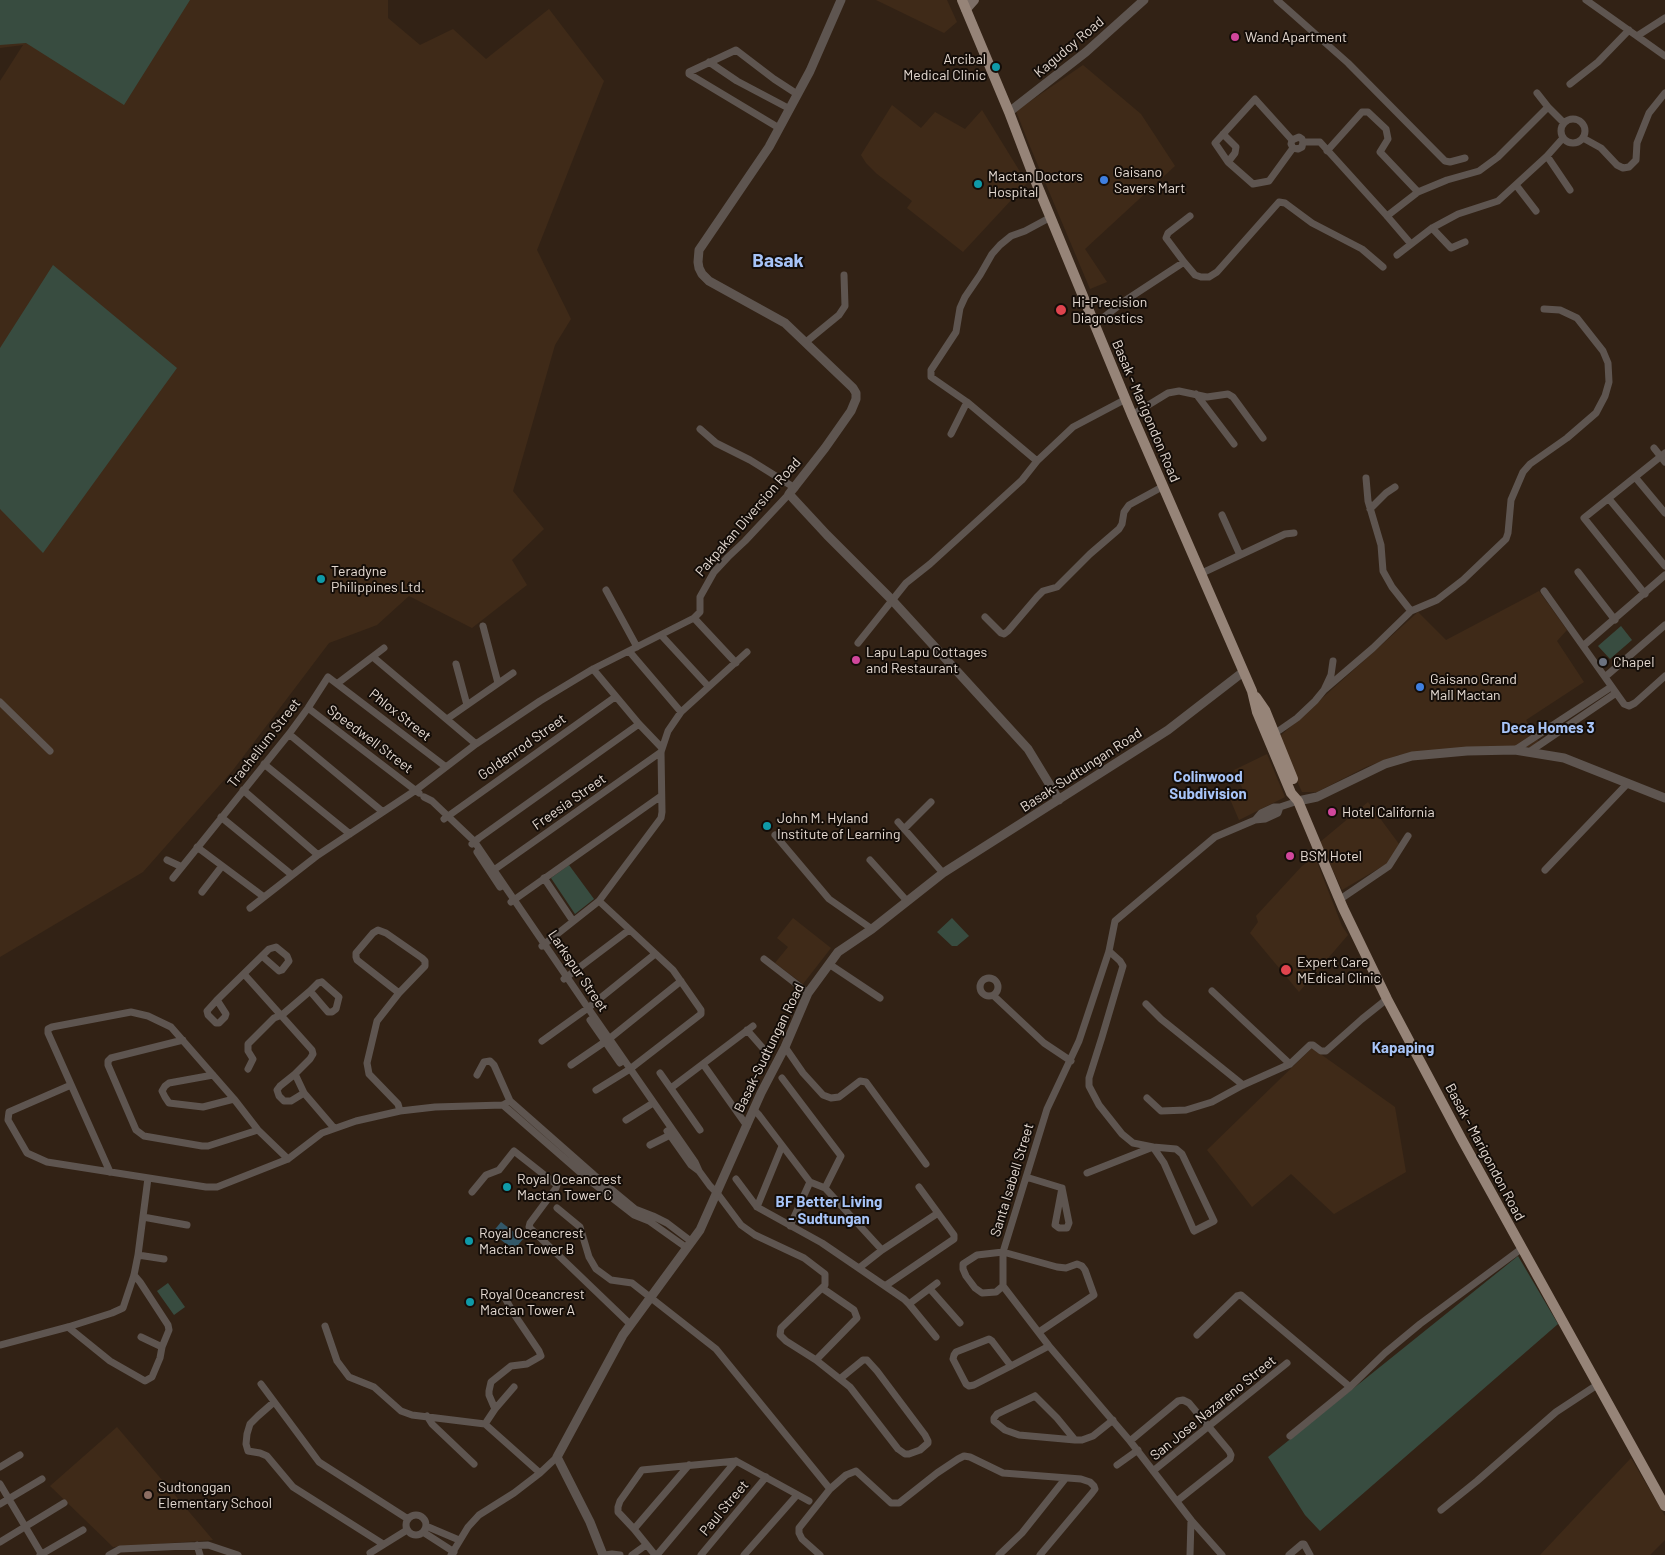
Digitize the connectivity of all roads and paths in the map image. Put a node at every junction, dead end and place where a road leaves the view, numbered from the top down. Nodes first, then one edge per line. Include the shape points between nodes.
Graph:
1 (841, 0) edge
2 (974, 0) edge
3 (1144, 0) edge
4 (1277, 0) edge
5 (1586, 0) edge
6 (964, 4) edge
7 (1665, 18) edge
8 (1628, 30) junction
9 (1637, 36) junction
10 (1664, 53) edge
11 (709, 62) junction
12 (1570, 84) dead end
13 (1537, 93) dead end
14 (1665, 93) edge
15 (797, 94) junction
16 (1548, 107) junction
17 (790, 108) junction
18 (1009, 112) junction
19 (1564, 123) junction
20 (779, 128) junction
21 (1223, 134) junction
22 (1563, 138) junction
23 (1583, 138) junction
24 (1292, 140) junction
25 (1303, 142) junction
26 (1293, 148) junction
27 (1327, 151) junction
28 (1547, 156) junction
29 (1465, 158) dead end
30 (1228, 162) junction
31 (1516, 185) junction
32 (1570, 190) dead end
33 (1418, 192) junction
34 (1536, 211) dead end
35 (1190, 216) dead end
36 (1387, 216) junction
37 (1051, 217) junction
38 (1432, 228) junction
39 (1465, 242) dead end
40 (1411, 244) junction
41 (1397, 255) dead end
42 (1184, 262) junction
43 (1382, 267) dead end
44 (844, 275) dead end
45 (1544, 308) dead end
46 (1095, 324) junction
47 (806, 342) junction
48 (1196, 394) junction
49 (1126, 399) junction
50 (967, 402) junction
51 (1132, 415) junction
52 (700, 430) dead end
53 (951, 434) dead end
54 (1263, 438) dead end
55 (1234, 444) dead end
56 (1654, 448) dead end
57 (1663, 457) edge
58 (1037, 461) junction
59 (1366, 478) dead end
60 (1635, 478) junction
61 (1162, 487) junction
62 (1395, 487) dead end
63 (792, 491) junction
64 (1609, 499) junction
65 (1370, 510) junction
66 (1665, 513) edge
67 (1222, 515) dead end
68 (1294, 533) dead end
69 (1240, 555) junction
70 (1665, 566) edge
71 (1578, 572) dead end
72 (1200, 574) junction
73 (1665, 575) edge
74 (606, 590) dead end
75 (1544, 591) dead end
76 (1645, 594) junction
77 (892, 600) junction
78 (1412, 611) junction
79 (985, 616) dead end
80 (694, 618) junction
81 (1615, 620) junction
82 (1665, 625) edge
83 (483, 626) dead end
84 (662, 635) junction
85 (858, 643) dead end
86 (1583, 646) junction
87 (637, 647) junction
88 (384, 648) dead end
89 (629, 651) junction
90 (747, 652) dead end
91 (373, 656) junction
92 (1333, 661) dead end
93 (736, 663) junction
94 (456, 664) dead end
95 (593, 669) junction
96 (513, 672) dead end
97 (1243, 672) junction
98 (1665, 676) edge
99 (1605, 677) junction
100 (338, 683) junction
101 (498, 683) junction
102 (708, 686) junction
103 (1324, 690) junction
104 (1614, 690) junction
105 (1252, 691) junction
106 (615, 696) junction
107 (0, 702) edge
108 (467, 704) junction
109 (308, 708) junction
110 (681, 712) junction
111 (447, 719) junction
112 (639, 724) junction
113 (289, 734) junction
114 (1274, 734) junction
115 (476, 744) junction
116 (661, 750) junction
117 (1515, 750) junction
118 (50, 751) dead end
119 (1529, 752) junction
120 (264, 764) junction
121 (446, 767) junction
122 (1628, 783) junction
123 (243, 790) junction
124 (416, 790) junction
125 (661, 796) junction
126 (1665, 798) edge
127 (1060, 800) junction
128 (931, 802) dead end
129 (1298, 802) junction
130 (383, 812) junction
131 (445, 817) junction
132 (221, 818) junction
133 (898, 822) dead end
134 (904, 829) junction
135 (350, 834) junction
136 (775, 835) dead end
137 (1408, 836) dead end
138 (473, 843) junction
139 (198, 847) junction
140 (318, 855) junction
141 (167, 860) dead end
142 (870, 860) dead end
143 (222, 866) junction
144 (182, 867) junction
145 (1545, 870) dead end
146 (492, 871) junction
147 (943, 874) junction
148 (292, 875) junction
149 (173, 878) dead end
150 (544, 878) junction
151 (202, 892) dead end
152 (264, 897) junction
153 (1339, 900) junction
154 (512, 901) junction
155 (599, 901) junction
156 (907, 902) junction
157 (250, 908) dead end
158 (573, 922) junction
159 (872, 929) junction
160 (629, 930) junction
161 (543, 946) junction
162 (1109, 951) junction
163 (655, 954) junction
164 (262, 956) dead end
165 (764, 959) dead end
166 (829, 964) junction
167 (244, 974) junction
168 (565, 978) junction
169 (681, 981) junction
170 (310, 991) junction
171 (1212, 991) dead end
172 (399, 993) junction
173 (808, 993) junction
174 (994, 996) dead end
175 (880, 998) dead end
176 (1387, 999) junction
177 (217, 1000) dead end
178 (1146, 1004) dead end
179 (586, 1010) junction
180 (282, 1015) junction
181 (182, 1040) junction
182 (607, 1040) junction
183 (542, 1041) dead end
184 (785, 1047) junction
185 (768, 1054) dead end
186 (1071, 1061) junction
187 (703, 1064) junction
188 (1290, 1064) junction
189 (571, 1065) dead end
190 (248, 1069) dead end
191 (628, 1071) junction
192 (660, 1073) dead end
193 (295, 1074) junction
194 (477, 1074) dead end
195 (213, 1075) junction
196 (782, 1078) dead end
197 (70, 1085) junction
198 (1243, 1085) junction
199 (671, 1088) junction
200 (596, 1090) dead end
201 (304, 1093) junction
202 (1147, 1098) dead end
203 (234, 1099) junction
204 (507, 1103) junction
205 (651, 1104) junction
206 (754, 1110) junction
207 (400, 1111) junction
208 (626, 1120) dead end
209 (747, 1126) junction
210 (334, 1128) junction
211 (258, 1130) junction
212 (700, 1130) dead end
213 (672, 1134) junction
214 (650, 1145) dead end
215 (782, 1146) junction
216 (1153, 1147) junction
217 (288, 1159) junction
218 (926, 1164) dead end
219 (110, 1172) junction
220 (1088, 1173) dead end
221 (1026, 1177) junction
222 (148, 1178) junction
223 (736, 1179) dead end
224 (810, 1182) junction
225 (919, 1187) dead end
226 (825, 1188) junction
227 (1062, 1188) junction
228 (472, 1192) dead end
229 (717, 1193) junction
230 (756, 1207) junction
231 (557, 1208) dead end
232 (938, 1214) junction
233 (143, 1217) junction
234 (187, 1225) dead end
235 (790, 1226) junction
236 (689, 1245) junction
237 (1521, 1249) junction
238 (882, 1250) junction
239 (1003, 1252) junction
240 (138, 1254) junction
241 (164, 1258) dead end
242 (859, 1268) junction
243 (134, 1275) junction
244 (938, 1283) dead end
245 (885, 1286) junction
246 (1003, 1286) junction
247 (822, 1288) junction
248 (930, 1289) junction
249 (650, 1297) junction
250 (505, 1298) dead end
251 (909, 1304) junction
252 (960, 1323) dead end
253 (630, 1324) junction
254 (325, 1326) dead end
255 (68, 1327) junction
256 (1039, 1332) junction
257 (1197, 1335) dead end
258 (141, 1337) dead end
259 (936, 1337) dead end
260 (0, 1345) edge
261 (1049, 1346) junction
262 (162, 1347) junction
263 (816, 1360) junction
264 (1287, 1364) dead end
265 (1011, 1366) junction
266 (840, 1378) junction
267 (261, 1384) dead end
268 (1597, 1385) junction
269 (514, 1387) dead end
270 (1350, 1387) junction
271 (274, 1402) junction
272 (495, 1409) junction
273 (427, 1416) junction
274 (1113, 1420) junction
275 (485, 1424) junction
276 (1209, 1427) junction
277 (1290, 1436) dead end
278 (1075, 1440) junction
279 (1130, 1441) junction
280 (1138, 1450) junction
281 (20, 1455) dead end
282 (556, 1457) junction
283 (736, 1461) junction
284 (474, 1464) dead end
285 (689, 1465) junction
286 (1117, 1465) dead end
287 (0, 1467) edge
288 (1154, 1471) junction
289 (540, 1473) junction
290 (766, 1477) junction
291 (1065, 1478) junction
292 (42, 1479) dead end
293 (0, 1484) edge
294 (830, 1489) junction
295 (796, 1494) junction
296 (9, 1499) junction
297 (809, 1501) dead end
298 (1177, 1501) junction
299 (64, 1503) dead end
300 (0, 1504) edge
301 (1665, 1506) edge
302 (1441, 1510) dead end
303 (408, 1518) junction
304 (1191, 1520) junction
305 (25, 1526) junction
306 (424, 1529) junction
307 (634, 1529) junction
308 (83, 1530) dead end
309 (407, 1530) junction
310 (459, 1540) junction
311 (0, 1542) edge
312 (383, 1544) junction
313 (197, 1545) junction
314 (646, 1545) junction
315 (370, 1553) dead end
316 (452, 1553) edge
317 (653, 1554) edge
318 (41, 1555) edge
319 (109, 1555) edge
320 (200, 1555) edge
321 (238, 1555) edge
322 (604, 1555) edge
323 (620, 1555) edge
324 (632, 1555) edge
325 (701, 1555) edge
326 (744, 1555) edge
327 (820, 1555) edge
328 (999, 1555) edge
329 (1040, 1555) edge
330 (1190, 1555) edge
331 (1222, 1555) edge
332 (1289, 1555) edge
333 (1310, 1555) edge

1 - 15 street, Pakpakan Diversion Road
2 - 6 main road
3 - 18 street, Kagudoy Road via 1086,52
4 - 29 street via 1348,64 1445,161
5 - 8 street
6 - 18 main road, Basak - Marigondon Road
7 - 9 street
8 - 9 street
8 - 12 street via 1598,62
9 - 10 street
11 - 15 street via 734,50 740,51
11 - 17 street via 737,81
11 - 20 street via 689,74
13 - 16 street
14 - 23 street via 1649,113 1637,143 1636,160 1629,167 1618,165 1601,148
15 - 17 street, Pakpakan Diversion Road
16 - 19 street
16 - 33 street via 1498,157 1479,171
17 - 20 street, Pakpakan Diversion Road
18 - 37 main road, Basak - Marigondon Road
19 - 22 street via 1561,130
19 - 23 street via 1579,121 1584,127
20 - 47 street, Pakpakan Diversion Road via 769,148 699,250 698,262 709,282 785,323
21 - 24 street via 1255,99
21 - 30 street via 1216,143
21 - 30 street via 1236,147
22 - 23 street via 1573,143
22 - 28 street
24 - 25 street via 1299,137
24 - 26 street
25 - 26 street via 1302,147
25 - 27 street via 1320,142
26 - 30 street via 1269,181 1253,184
27 - 33 street via 1362,112 1368,112 1386,129 1388,139 1380,152
27 - 36 street
28 - 31 street
28 - 32 street
31 - 34 street
31 - 38 street via 1498,201 1458,214
33 - 36 street
35 - 42 street via 1166,238
36 - 40 street
37 - 46 main road, Basak - Marigondon Road
37 - 50 street via 1011,236 992,254 965,297 956,332 931,370 931,376
38 - 39 street via 1451,248
38 - 40 street
40 - 41 street
42 - 43 street via 1201,277 1217,272 1279,202 1362,249
42 - 46 street
44 - 47 street via 845,306 839,315
45 - 78 street via 1560,310 1577,318 1603,351 1608,363 1609,382 1605,396 1587,422 1523,472 1511,500 1506,539 1437,600
46 - 49 main road, Basak - Marigondon Road
47 - 63 street, Pakpakan Diversion Road via 853,388 856,399 831,440
48 - 51 street via 1168,393
48 - 54 street via 1228,394 1233,397
48 - 55 street
49 - 51 main road, Basak - Marigondon Road
49 - 58 street via 1073,427
50 - 53 street
50 - 58 street
51 - 61 main road, Basak - Marigondon Road
52 - 63 street via 716,443 750,460
56 - 57 street
57 - 60 street
58 - 77 street via 1022,480 906,583
59 - 65 street
60 - 64 street
60 - 66 street
61 - 72 main road, Basak - Marigondon Road
61 - 79 street via 1129,505 1119,528 1057,587 1036,597 1004,634
62 - 65 street
63 - 77 street via 827,535
63 - 80 street, Pakpakan Diversion Road via 714,572 700,597 700,612
64 - 70 street
64 - 76 street via 1584,518
65 - 78 street via 1381,545 1383,571
67 - 69 street
68 - 69 street
69 - 72 street
71 - 81 street
72 - 97 main road, Basak - Marigondon Road
73 - 76 street
74 - 87 street
75 - 86 street
76 - 81 street
77 - 85 street
77 - 127 street via 1028,749
78 - 103 street
80 - 84 street
80 - 93 street
81 - 86 street
82 - 99 street
83 - 101 street
84 - 87 street
84 - 102 street
86 - 99 street
87 - 89 street
88 - 91 street, Trachelium Street
89 - 95 street
89 - 110 street
90 - 93 street
91 - 100 street, Trachelium Street
91 - 111 street
92 - 103 street
93 - 102 street
94 - 108 street
95 - 106 street
95 - 115 street
96 - 101 street
97 - 105 main road, Basak - Marigondon Road
97 - 127 street, Basak-Sudtungan Road via 1168,730
98 - 104 street via 1629,706
99 - 104 street
100 - 109 street, Trachelium Street via 328,677
100 - 121 street, Phlox Street
101 - 108 street
102 - 110 street
103 - 114 street via 1297,718
104 - 117 street
104 - 119 street
105 - 114 main road, Basak - Marigondon Road via 1265,710
105 - 129 main road, Basak - Marigondon Road via 1257,712
106 - 112 street
106 - 131 street, Goldenrod Street
107 - 118 street
108 - 111 street
109 - 113 street, Trachelium Street
109 - 124 street, Speedwell Street
110 - 116 street via 668,731
111 - 115 street
112 - 116 street
112 - 138 street
113 - 120 street, Trachelium Street
113 - 130 street
114 - 129 main road, Basak - Marigondon Road via 1297,790
115 - 121 street
116 - 125 street
116 - 146 street, Freesia Street
117 - 119 street
117 - 129 street via 1412,756 1384,764 1317,797
119 - 122 street via 1564,758
120 - 123 street, Trachelium Street
120 - 135 street
121 - 124 street
122 - 126 street
122 - 145 street
123 - 132 street, Trachelium Street
123 - 140 street
124 - 130 street
124 - 131 street, Larkspur Street
125 - 150 street
125 - 155 street via 661,818
127 - 147 street, Basak-Sudtungan Road
128 - 134 street
129 - 153 main road, Basak - Marigondon Road
129 - 162 street, Santa Isabell Street via 1280,807 1278,813 1265,819 1215,837 1119,917
130 - 135 street
131 - 138 street, Larkspur Street
132 - 139 street, Trachelium Street
132 - 148 street
133 - 134 street
134 - 147 street
135 - 140 street
136 - 159 street via 829,899
137 - 153 street via 1389,866
138 - 146 street, Larkspur Street
139 - 143 street
139 - 144 street, Trachelium Street
140 - 148 street
141 - 144 street
142 - 156 street
143 - 151 street
143 - 152 street
144 - 149 street, Trachelium Street
146 - 154 street, Larkspur Street
147 - 156 street, Basak-Sudtungan Road
148 - 152 street
150 - 154 street
150 - 158 street
152 - 157 street
153 - 176 main road, Basak - Marigondon Road
154 - 161 street, Larkspur Street
155 - 158 street
155 - 160 street
156 - 159 street, Basak-Sudtungan Road
158 - 161 street
159 - 166 street, Basak-Sudtungan Road via 838,952
160 - 163 street
160 - 168 street
161 - 168 street, Larkspur Street
162 - 186 street, Santa Isabell Street
162 - 216 street via 1123,966 1089,1086 1099,1105 1122,1134 1133,1143
163 - 169 street
163 - 179 street
164 - 167 street
165 - 173 street
166 - 173 street, Basak-Sudtungan Road
166 - 175 street
167 - 177 street
167 - 180 street
168 - 179 street, Larkspur Street
169 - 182 street
169 - 191 street via 701,1014
170 - 170 street via 322,982 339,998 336,1009 328,1012
170 - 180 street
171 - 188 street
172 - 172 street via 425,966 425,962 378,930 356,953 356,957
172 - 207 street via 377,1021 367,1063 369,1074 398,1104
173 - 184 street, Basak-Sudtungan Road
174 - 186 street via 1044,1043
176 - 188 street via 1326,1051 1310,1045
176 - 237 main road, Basak - Marigondon Road
178 - 198 street
179 - 182 street, Larkspur Street
179 - 183 street
180 - 190 street via 274,1018 248,1044 253,1058
180 - 193 street via 313,1054
181 - 195 street
181 - 197 street via 170,1027 131,1012 52,1027 48,1034
181 - 211 street via 111,1058 108,1062 136,1130 144,1136 202,1146
182 - 189 street
182 - 191 street, Larkspur Street
184 - 206 street, Basak-Sudtungan Road
184 - 218 street via 823,1095 839,1097 860,1081 866,1082
185 - 187 street via 750,1028
186 - 221 street, Santa Isabell Street via 1048,1109
187 - 199 street
187 - 209 street
188 - 198 street
191 - 200 street
191 - 205 street, Larkspur Street
192 - 199 street
193 - 201 street
193 - 201 street via 280,1086 279,1096 284,1101 291,1101
194 - 204 street via 484,1062 490,1061
195 - 203 street
195 - 203 street via 169,1083 162,1091 164,1097 169,1102 204,1107
196 - 226 street via 842,1156
197 - 219 street
197 - 219 street via 10,1112 8,1120 27,1153 47,1162
198 - 202 street via 1212,1102 1186,1110 1161,1111
199 - 212 street
201 - 210 street
203 - 211 street
204 - 207 street
204 - 236 street via 634,1215 667,1223
205 - 208 street
205 - 213 street, Larkspur Street
206 - 209 street, Basak-Sudtungan Road
206 - 215 street
207 - 210 street
209 - 229 street, Basak-Sudtungan Road
210 - 217 street
211 - 217 street
213 - 214 street
213 - 229 street, Larkspur Street via 690,1166 699,1171
215 - 224 street
215 - 230 street
216 - 216 street via 1164,1163 1194,1230 1214,1221 1182,1154 1176,1149
216 - 220 street
217 - 222 street via 217,1186
219 - 222 street
221 - 227 street
221 - 239 street, Santa Isabell Street
222 - 233 street
223 - 230 street
224 - 226 street
224 - 235 street
225 - 232 street
226 - 238 street
227 - 227 street via 1055,1225 1067,1228 1069,1223
228 - 253 street via 486,1175 499,1170 514,1151 556,1185 529,1227
229 - 236 street, Basak-Sudtungan Road via 700,1230
229 - 247 street, Larkspur Street via 741,1226 804,1258 826,1274 826,1285
230 - 235 street
231 - 249 street via 580,1227 596,1269 611,1280 632,1283
232 - 238 street
232 - 245 street via 954,1239
233 - 234 street
233 - 240 street
235 - 242 street via 822,1242
236 - 249 street, Basak-Sudtungan Road
237 - 268 main road, Basak - Marigondon Road
237 - 270 street via 1384,1353
238 - 242 street
239 - 246 street, Santa Isabell Street
239 - 246 street via 977,1255 964,1264 963,1269 982,1293 996,1292
239 - 256 street via 1057,1267 1076,1264 1085,1270 1093,1297
240 - 241 street
240 - 243 street
242 - 245 street
243 - 255 street via 123,1308
243 - 262 street via 168,1325
244 - 248 street
245 - 251 street
246 - 256 street
247 - 263 street via 854,1310 857,1318
247 - 263 street via 781,1328 780,1335
248 - 251 street
248 - 252 street
249 - 253 street, Basak-Sudtungan Road
249 - 294 street via 716,1349
250 - 272 street via 540,1356 527,1364 511,1366 491,1382 488,1391
251 - 259 street
253 - 282 street, Basak-Sudtungan Road
254 - 273 street via 337,1361 349,1377 374,1387 401,1411
255 - 260 street
255 - 262 street via 110,1361 145,1381 152,1377
256 - 261 street
257 - 270 street via 1241,1295
258 - 262 street
261 - 265 street
261 - 274 street
263 - 266 street
264 - 276 street, San Jose Nazareno Street
265 - 265 street via 970,1386 953,1359 956,1352 989,1339
266 - 266 street via 867,1360 928,1443 909,1454 898,1449
267 - 271 street
268 - 301 main road, Basak - Marigondon Road
268 - 302 street via 1556,1412
269 - 272 street
270 - 277 street
271 - 303 street via 319,1462
271 - 312 street via 250,1424 246,1444 248,1451 267,1456 293,1487
272 - 275 street
273 - 275 street
273 - 284 street
274 - 278 street via 1093,1436
274 - 279 street
275 - 289 street
276 - 279 street via 1183,1400
276 - 288 street, San Jose Nazareno Street
276 - 298 street via 1230,1459
278 - 278 street via 1019,1435 1005,1430 994,1418 1035,1396
279 - 280 street
280 - 286 street
280 - 288 street
281 - 287 street
282 - 289 street, Basak-Sudtungan Road
282 - 322 street
283 - 285 street
283 - 290 street
283 - 317 street
285 - 307 street
285 - 307 street via 640,1472 618,1507 618,1512
288 - 298 street
289 - 310 street, Basak-Sudtungan Road via 479,1515
290 - 295 street
290 - 325 street, Paul Street
291 - 294 street via 1003,1473 964,1456 899,1503 891,1503 856,1471
291 - 328 street via 1022,1533
291 - 329 street via 1090,1482 1095,1489
292 - 296 street
293 - 296 street
294 - 327 street via 799,1528 802,1539
295 - 297 street
295 - 326 street
296 - 300 street
296 - 305 street
298 - 304 street
299 - 305 street
303 - 306 street via 420,1515 425,1520
303 - 309 street
304 - 330 street
304 - 331 street
305 - 311 street
305 - 318 street
306 - 309 street via 420,1534
306 - 310 street
306 - 316 street
307 - 314 street
308 - 318 street
309 - 312 street
310 - 316 street, Basak-Sudtungan Road
312 - 315 street
313 - 319 street via 120,1549
313 - 320 street
313 - 321 street via 208,1545
314 - 317 street
314 - 324 street
322 - 323 street
332 - 333 street via 1304,1544

